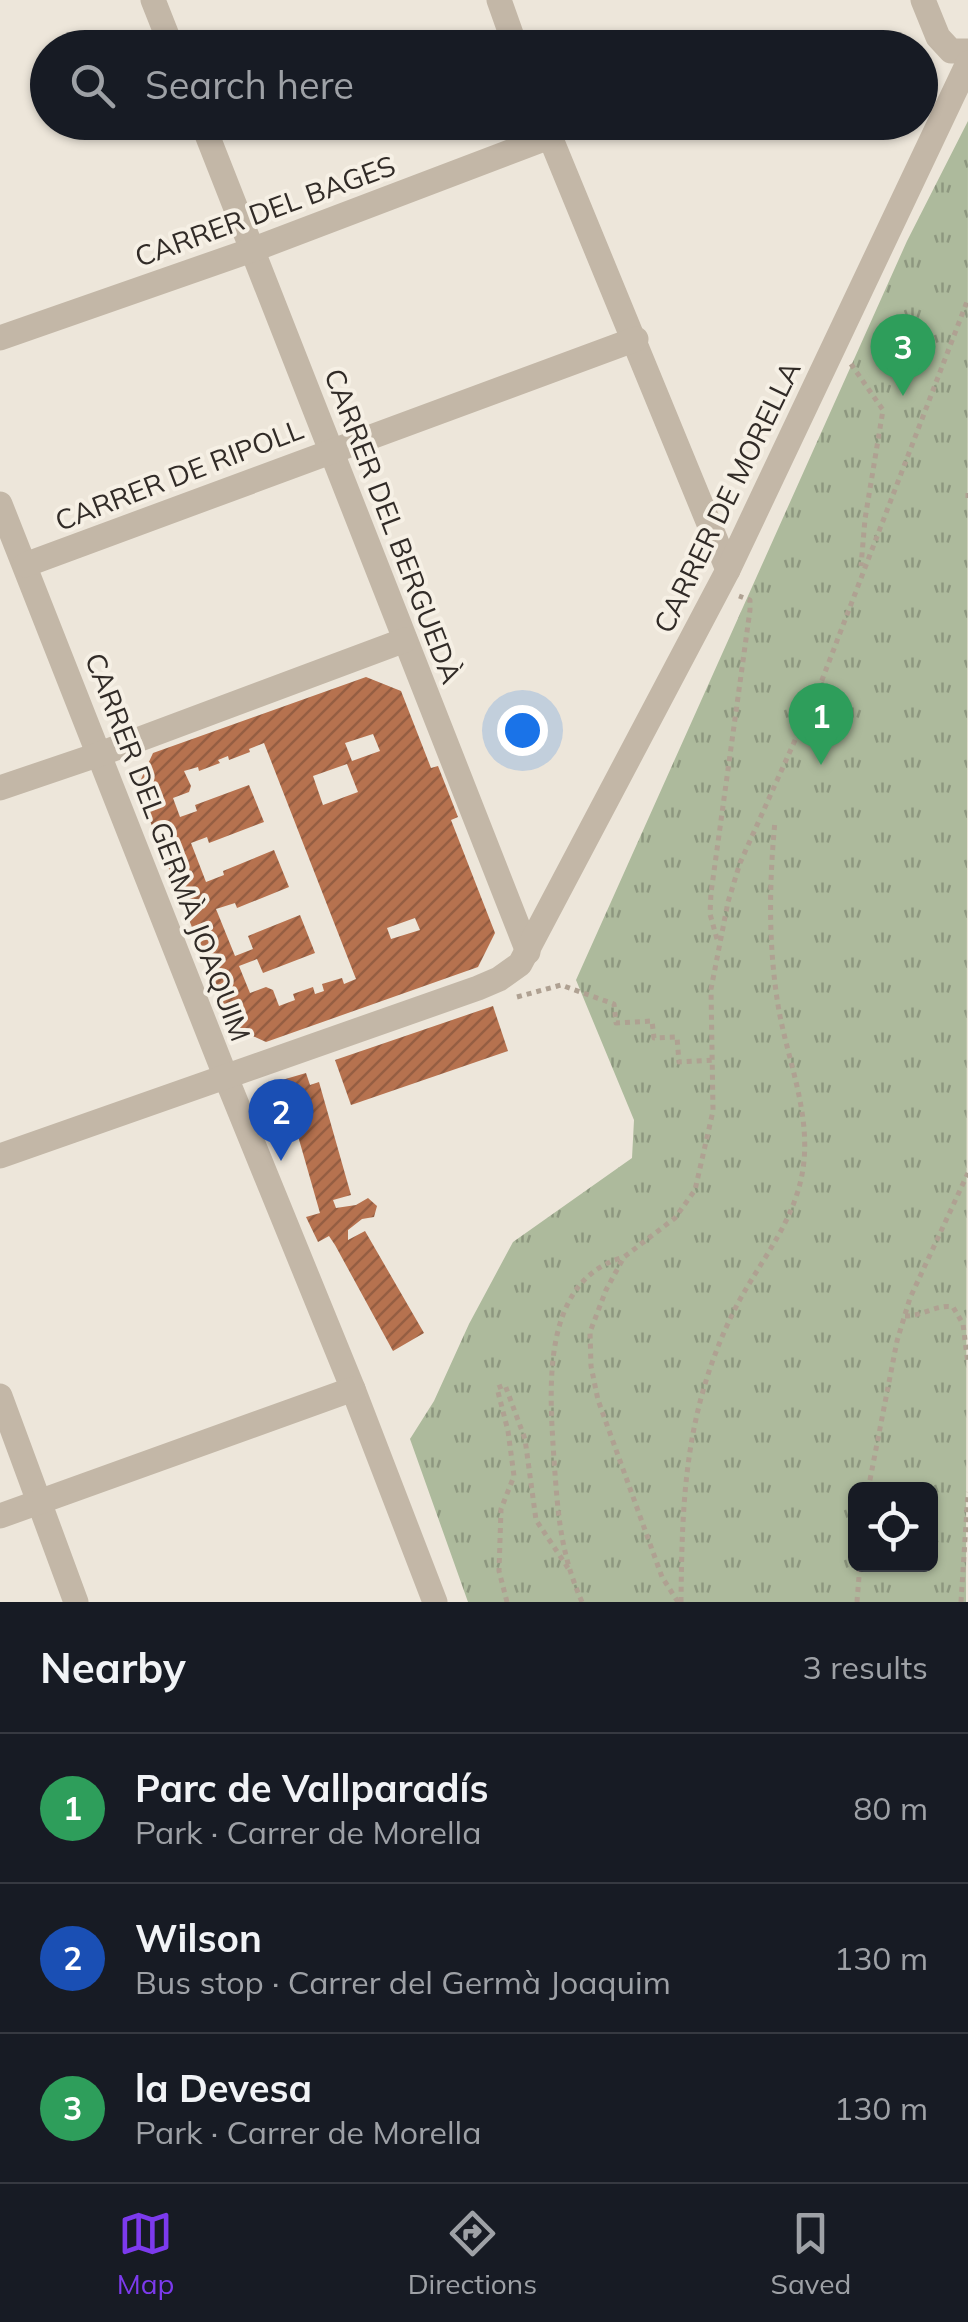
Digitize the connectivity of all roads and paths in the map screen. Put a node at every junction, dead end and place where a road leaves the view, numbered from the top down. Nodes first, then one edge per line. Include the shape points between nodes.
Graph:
1 (153, 0) edge
2 (498, 0) edge
3 (923, 0) edge
4 (165, 30) edge
5 (509, 30) edge
6 (935, 30) edge
7 (938, 37) edge
8 (962, 61) edge
9 (938, 115) edge
10 (209, 140) edge
11 (522, 140) edge
12 (550, 140) edge
13 (927, 140) edge
14 (252, 250) junction
15 (968, 299) edge
16 (0, 338) edge
17 (636, 339) junction
18 (836, 344) junction
19 (331, 450) junction
20 (0, 504) edge
21 (25, 565) junction
22 (860, 574) junction
23 (724, 579) junction
24 (405, 640) junction
25 (100, 754) junction
26 (0, 788) edge
27 (775, 821) dead end
28 (718, 942) junction
29 (528, 952) junction
30 (478, 988) junction
31 (714, 1060) junction
32 (225, 1075) junction
33 (0, 1156) edge
34 (968, 1173) edge
35 (624, 1257) junction
36 (904, 1316) junction
37 (968, 1364) edge
38 (354, 1389) junction
39 (0, 1396) edge
40 (869, 1482) edge
41 (968, 1492) edge
42 (40, 1502) junction
43 (0, 1516) edge
44 (568, 1568) junction
45 (859, 1572) edge
46 (76, 1602) edge
47 (435, 1602) edge
48 (508, 1602) edge
49 (582, 1602) edge
50 (680, 1602) edge
51 (857, 1602) edge
52 (961, 1602) edge

1 - 4 street
2 - 5 street
3 - 6 street
7 - 8 street
8 - 9 street, CARRER DE MORELLA
10 - 14 street, CARRER DEL BERGUEDÀ
11 - 14 street, CARRER DEL BAGES
12 - 17 street
13 - 18 street, CARRER DE MORELLA
14 - 16 street, CARRER DEL BAGES
14 - 19 street, CARRER DEL BERGUEDÀ
15 - 22 path
17 - 19 street, CARRER DE RIPOLL
17 - 23 street
18 - 22 path via 883,410
18 - 23 street, CARRER DE MORELLA
19 - 21 street, CARRER DE RIPOLL
19 - 24 street, CARRER DEL BERGUEDÀ
20 - 21 street, CARRER DEL GERMÀ JOAQUIM
21 - 25 street, CARRER DEL GERMÀ JOAQUIM
22 - 28 path via 822,680 740,863
23 - 28 path via 750,600 750,610 711,893
23 - 29 street, CARRER DE MORELLA
24 - 25 street
24 - 29 street, CARRER DEL BERGUEDÀ
25 - 26 street
25 - 32 street, CARRER DEL GERMÀ JOAQUIM
27 - 50 path via 771,948 804,1124 802,1170 792,1211 732,1314 701,1394 682,1502
28 - 31 path via 710,989
29 - 30 street via 520,964
30 - 31 path via 515,998 561,985 614,1004 616,1023 652,1021 654,1038 677,1037 678,1062
30 - 32 street
31 - 35 path via 714,1111 695,1190 675,1218
32 - 33 street
32 - 38 street, CARRER DEL GERMÀ JOAQUIM
34 - 36 path
35 - 44 path via 600,1267 575,1295 552,1355 558,1528
35 - 50 path via 590,1332 591,1366 628,1490 662,1577
36 - 37 path via 953,1308 963,1324
36 - 40 path
38 - 42 street
38 - 47 street, CARRER DEL GERMÀ JOAQUIM
39 - 42 street
41 - 52 path
42 - 43 street
42 - 46 street
44 - 48 path via 536,1520 525,1439 505,1385 498,1388 514,1476 501,1509 499,1572
44 - 49 path
45 - 51 path

